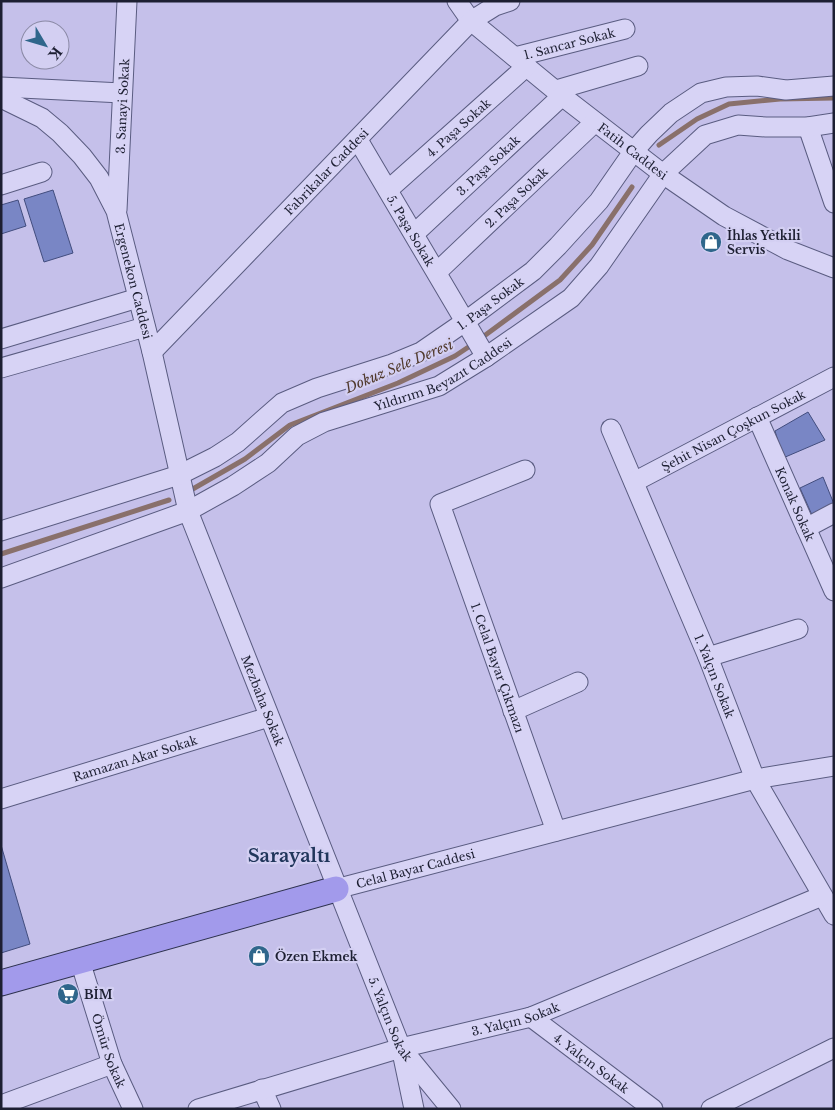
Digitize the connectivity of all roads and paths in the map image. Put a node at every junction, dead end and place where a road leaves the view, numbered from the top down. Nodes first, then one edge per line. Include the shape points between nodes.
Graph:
1 (127, 1) edge
2 (447, 1) edge
3 (457, 1) edge
4 (510, 1) edge
5 (471, 20) junction
6 (625, 30) dead end
7 (521, 61) junction
8 (638, 66) dead end
9 (834, 86) edge
10 (1, 87) edge
11 (122, 93) junction
12 (559, 93) junction
13 (1, 98) edge
14 (595, 122) junction
15 (834, 123) edge
16 (808, 127) junction
17 (358, 140) junction
18 (632, 152) junction
19 (42, 172) dead end
20 (663, 174) junction
21 (1, 184) edge
22 (388, 190) junction
23 (834, 203) edge
24 (116, 211) junction
25 (414, 234) junction
26 (834, 268) edge
27 (437, 272) junction
28 (138, 298) junction
29 (145, 327) junction
30 (469, 327) junction
31 (1, 340) edge
32 (152, 352) junction
33 (485, 354) junction
34 (1, 368) edge
35 (834, 378) edge
36 (757, 417) junction
37 (611, 429) dead end
38 (525, 470) dead end
39 (179, 475) junction
40 (634, 482) junction
41 (188, 511) junction
42 (834, 513) edge
43 (806, 528) junction
44 (1, 531) edge
45 (1, 578) edge
46 (834, 591) edge
47 (798, 629) dead end
48 (708, 657) junction
49 (578, 682) dead end
50 (513, 711) junction
51 (269, 717) junction
52 (834, 766) edge
53 (755, 779) junction
54 (1, 799) edge
55 (556, 831) junction
56 (336, 889) junction
57 (822, 896) junction
58 (834, 915) edge
59 (80, 961) junction
60 (1, 983) edge
61 (531, 1017) junction
62 (401, 1048) junction
63 (834, 1048) edge
64 (112, 1064) junction
65 (262, 1089) junction
66 (1, 1105) edge
67 (133, 1109) edge
68 (198, 1109) edge
69 (271, 1109) edge
70 (414, 1109) edge
71 (451, 1109) edge
72 (653, 1109) edge
73 (711, 1109) edge

1 - 11 street, 3. Sanayi Sokak
2 - 5 street
3 - 5 street, Fatih Caddesi
4 - 5 street, Fabrikalar Caddesi
5 - 7 street, Fatih Caddesi
5 - 17 street, Fabrikalar Caddesi
6 - 7 street, 1. Sancar Sokak
7 - 12 street, Fatih Caddesi
7 - 22 street, 4. Paşa Sokak
8 - 12 street
9 - 18 street, 1. Paşa Sokak via 786,90 757,86 726,87 701,93 671,113
10 - 11 street
11 - 24 street, 3. Sanayi Sokak
12 - 14 street, Fatih Caddesi
12 - 25 street, 3. Paşa Sokak
13 - 24 street, Ergenekon Caddesi via 42,118 60,134 99,178
14 - 18 street, Fatih Caddesi
14 - 27 street, 2. Paşa Sokak
15 - 16 street, Yıldırım Beyazıt Caddesi
16 - 20 street, Yıldırım Beyazıt Caddesi via 738,126 705,135
16 - 23 street
17 - 22 street, 5. Paşa Sokak
17 - 32 street, Fabrikalar Caddesi
18 - 20 street, Fatih Caddesi
18 - 30 street, 1. Paşa Sokak via 599,201 558,246
19 - 21 street
20 - 26 street, Fatih Caddesi via 724,216 788,250
20 - 33 street, Yıldırım Beyazıt Caddesi via 598,266 571,298
22 - 25 street, 5. Paşa Sokak
24 - 28 street, Ergenekon Caddesi
25 - 27 street, 5. Paşa Sokak
27 - 30 street, 5. Paşa Sokak
28 - 29 street, Ergenekon Caddesi
28 - 31 street
29 - 32 street, Ergenekon Caddesi
29 - 34 street
30 - 33 street, 5. Paşa Sokak
30 - 39 street, 1. Paşa Sokak via 383,368 317,388 282,403 238,442
32 - 39 street, Ergenekon Caddesi
33 - 41 street, Yıldırım Beyazıt Caddesi via 439,386 324,422 297,436 247,477
35 - 36 street, Şehit Nisan Çoşkun Sokak
36 - 40 street, Şehit Nisan Çoşkun Sokak
36 - 43 street, Konak Sokak
37 - 40 street, 1. Yalçın Sokak
38 - 50 street, 1. Celal Bayar Çıkmazı via 440,504
39 - 41 street, Ergenekon Caddesi
39 - 44 street
40 - 48 street, 1. Yalçın Sokak
41 - 45 street, Yıldırım Beyazıt Caddesi
41 - 51 street, Mezbaha Sokak
42 - 43 street
43 - 46 street, Konak Sokak
47 - 48 street
48 - 53 street, 1. Yalçın Sokak
49 - 50 street
50 - 55 street, 1. Celal Bayar Çıkmazı
51 - 54 street, Ramazan Akar Sokak
51 - 56 street, Mezbaha Sokak
52 - 53 street, Celal Bayar Caddesi
53 - 55 street, Celal Bayar Caddesi
53 - 57 street, 1. Yalçın Sokak
55 - 56 street, Celal Bayar Caddesi
56 - 59 main road, Celal Bayar Caddesi
56 - 62 street, 5. Yalçın Sokak
57 - 58 street, 1. Yalçın Sokak
57 - 61 street, 3. Yalçın Sokak
59 - 60 main road, Celal Bayar Caddesi
59 - 64 street, Ömür Sokak
61 - 62 street, 3. Yalçın Sokak
61 - 72 street, 4. Yalçın Sokak
62 - 65 street, 3. Yalçın Sokak
62 - 70 street
62 - 71 street, 5. Yalçın Sokak
63 - 73 street
64 - 66 street
64 - 67 street, Ömür Sokak
65 - 68 street, 3. Yalçın Sokak
65 - 69 street

